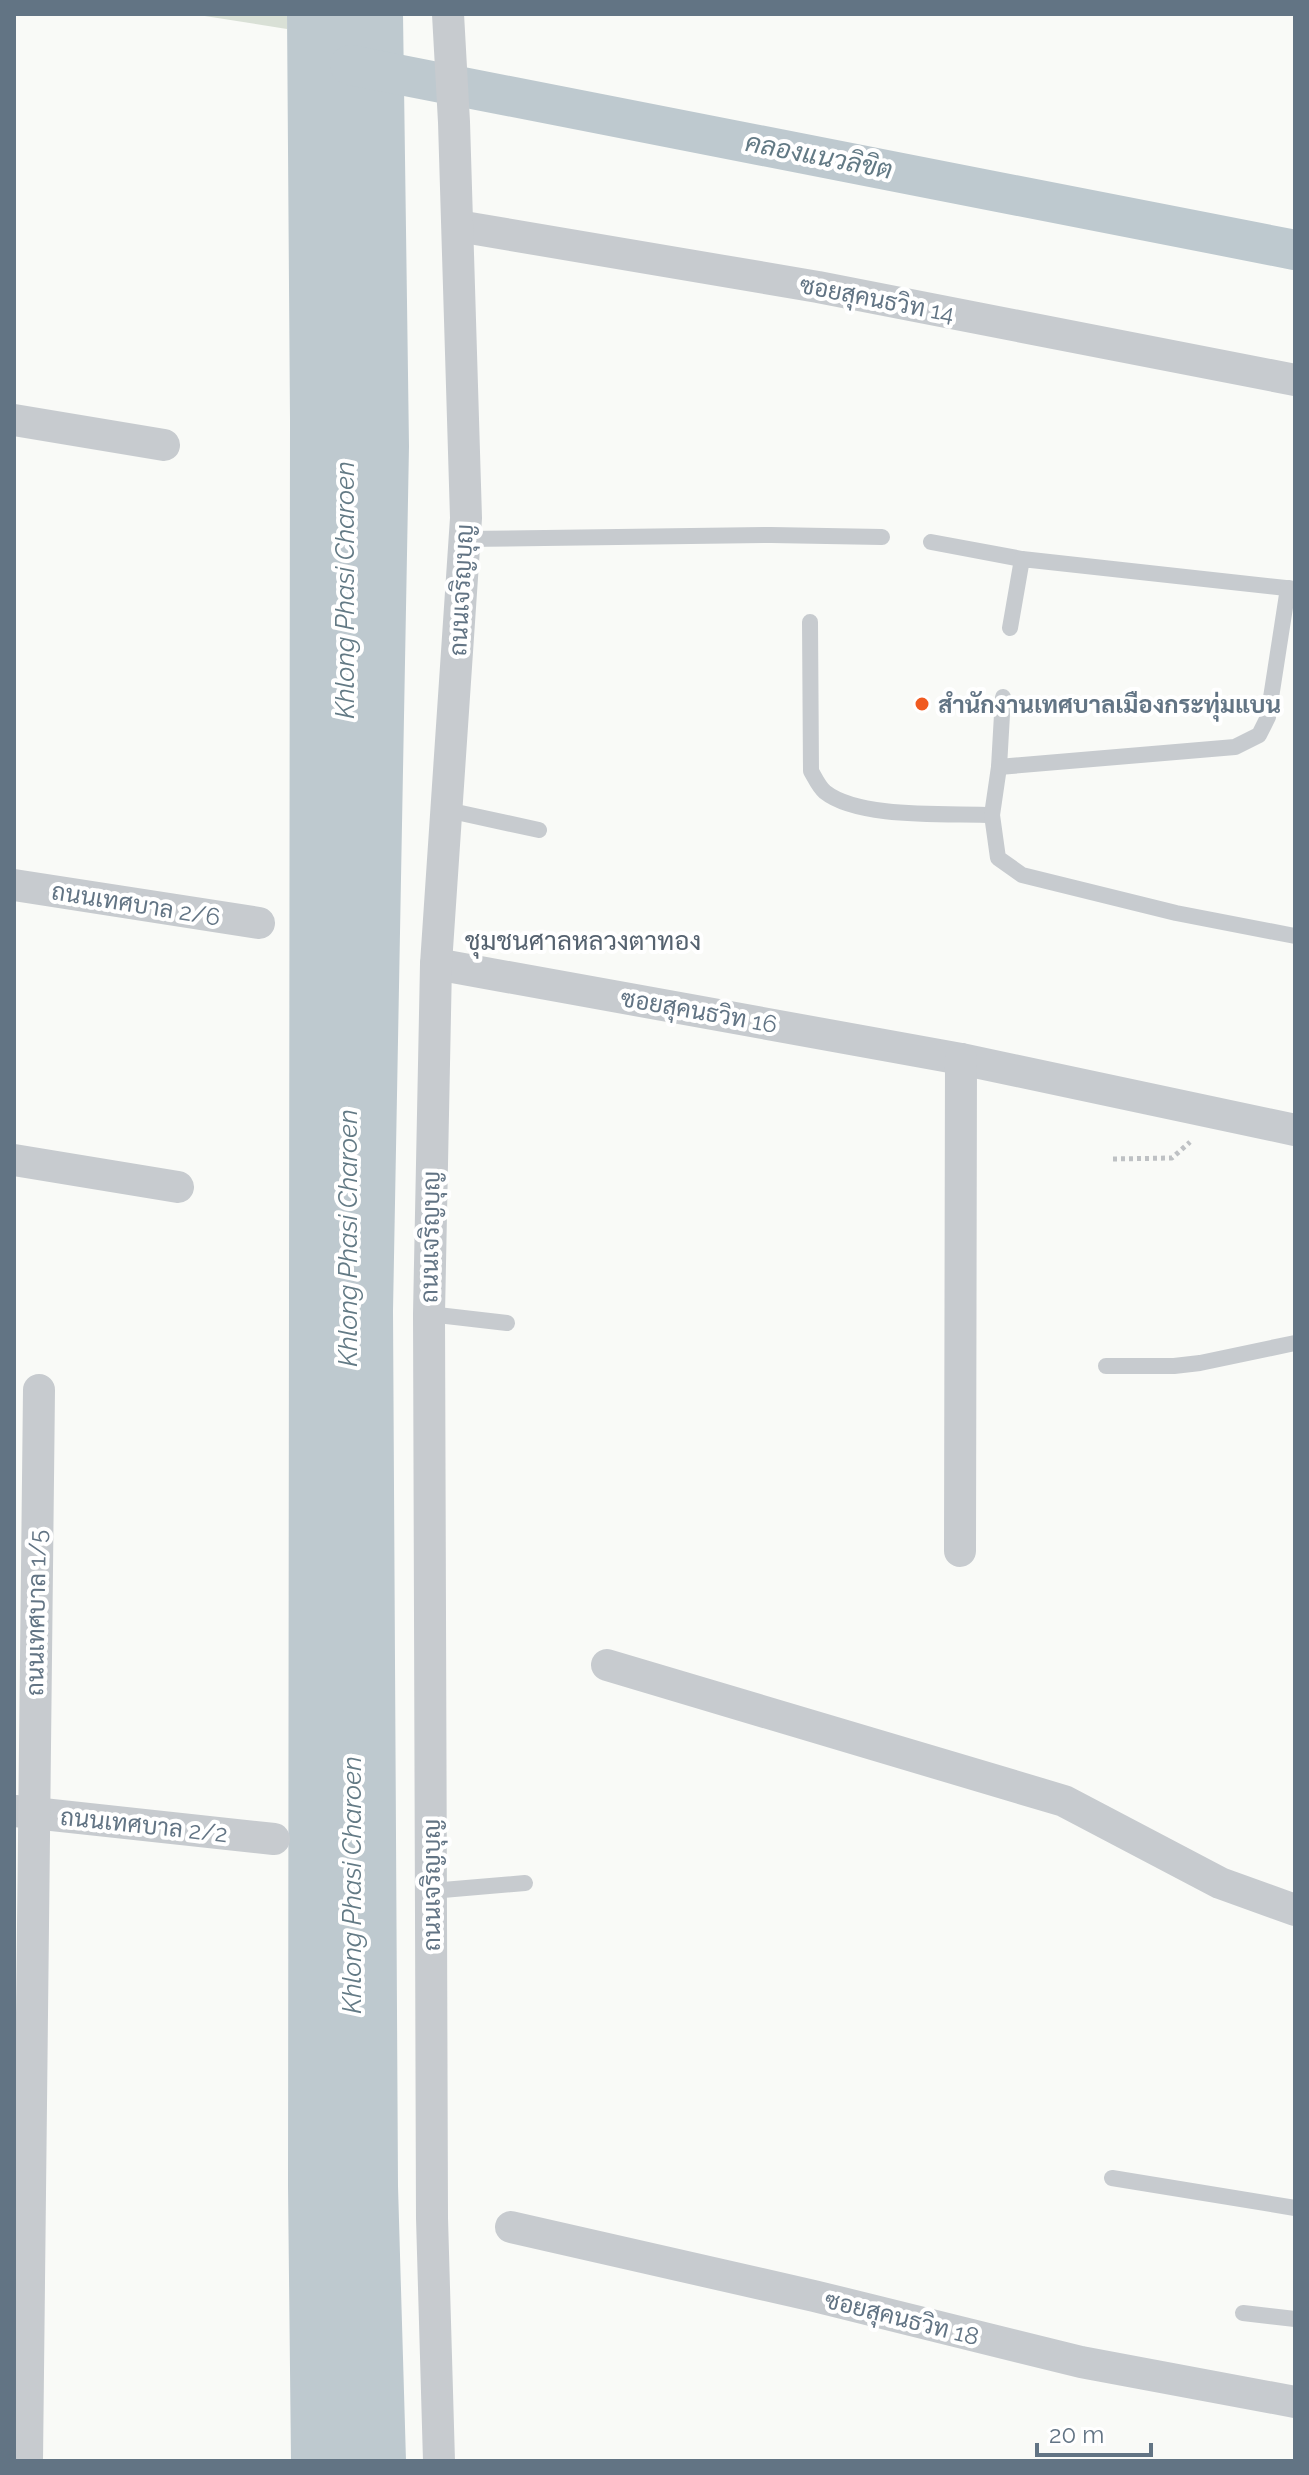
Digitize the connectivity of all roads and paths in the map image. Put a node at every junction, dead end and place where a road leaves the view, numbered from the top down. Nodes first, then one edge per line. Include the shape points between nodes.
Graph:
1 (448, 20) edge
2 (458, 226) junction
3 (1295, 380) edge
4 (14, 420) edge
5 (164, 445) dead end
6 (882, 537) dead end
7 (465, 539) junction
8 (931, 542) dead end
9 (1022, 559) junction
10 (1292, 589) edge
11 (810, 622) dead end
12 (1010, 628) dead end
13 (1003, 697) dead end
14 (999, 767) junction
15 (447, 810) junction
16 (992, 815) junction
17 (539, 830) dead end
18 (14, 885) edge
19 (259, 923) dead end
20 (1295, 936) edge
21 (436, 964) junction
22 (961, 1059) junction
23 (1204, 1111) junction
24 (1295, 1130) edge
25 (1113, 1159) dead end
26 (14, 1160) edge
27 (178, 1187) dead end
28 (429, 1314) junction
29 (507, 1323) dead end
30 (1295, 1343) edge
31 (1106, 1366) dead end
32 (39, 1390) dead end
33 (960, 1551) dead end
34 (607, 1665) dead end
35 (24, 1812) edge
36 (274, 1839) dead end
37 (525, 1883) dead end
38 (431, 1891) junction
39 (1295, 1910) edge
40 (1112, 2178) dead end
41 (1295, 2208) edge
42 (511, 2227) dead end
43 (1243, 2313) dead end
44 (1295, 2319) edge
45 (1295, 2402) edge
46 (27, 2461) edge
47 (439, 2461) edge

1 - 2 street, ถนนเจริญบุญ
2 - 3 street, ซอยสุคนธวิท 14 via 818,287
2 - 7 street, ถนนเจริญบุญ
4 - 5 street
6 - 7 lane
7 - 15 street, ถนนเจริญบุญ
8 - 9 lane
9 - 10 lane
9 - 12 lane
10 - 14 lane via 1268,717 1259,735 1235,747
11 - 16 lane via 811,771 823,791 847,804 881,811
13 - 14 lane
14 - 16 lane
15 - 17 lane
15 - 21 street, ถนนเจริญบุญ
16 - 20 lane via 998,858 1022,875
18 - 19 street, ถนนเทศบาล 2/6
21 - 22 street, ซอยสุคนธวิท 16
21 - 28 street, ถนนเจริญบุญ
22 - 23 street, ซอยสุคนธวิท 16
22 - 33 street
23 - 24 street, ซอยสุคนธวิท 16
23 - 25 path via 1190,1141 1172,1158
26 - 27 street
28 - 29 lane
28 - 38 street, ถนนเจริญบุญ
30 - 31 lane via 1200,1363
32 - 35 street, ถนนเทศบาล 1/5
34 - 39 street via 1064,1801 1220,1883
35 - 36 street, ถนนเทศบาล 2/2
35 - 46 street, ถนนเทศบาล 1/5
37 - 38 lane
38 - 47 street, ถนนเจริญบุญ
40 - 41 lane
42 - 45 street, ซอยสุคนธวิท 18 via 1081,2362
43 - 44 lane

